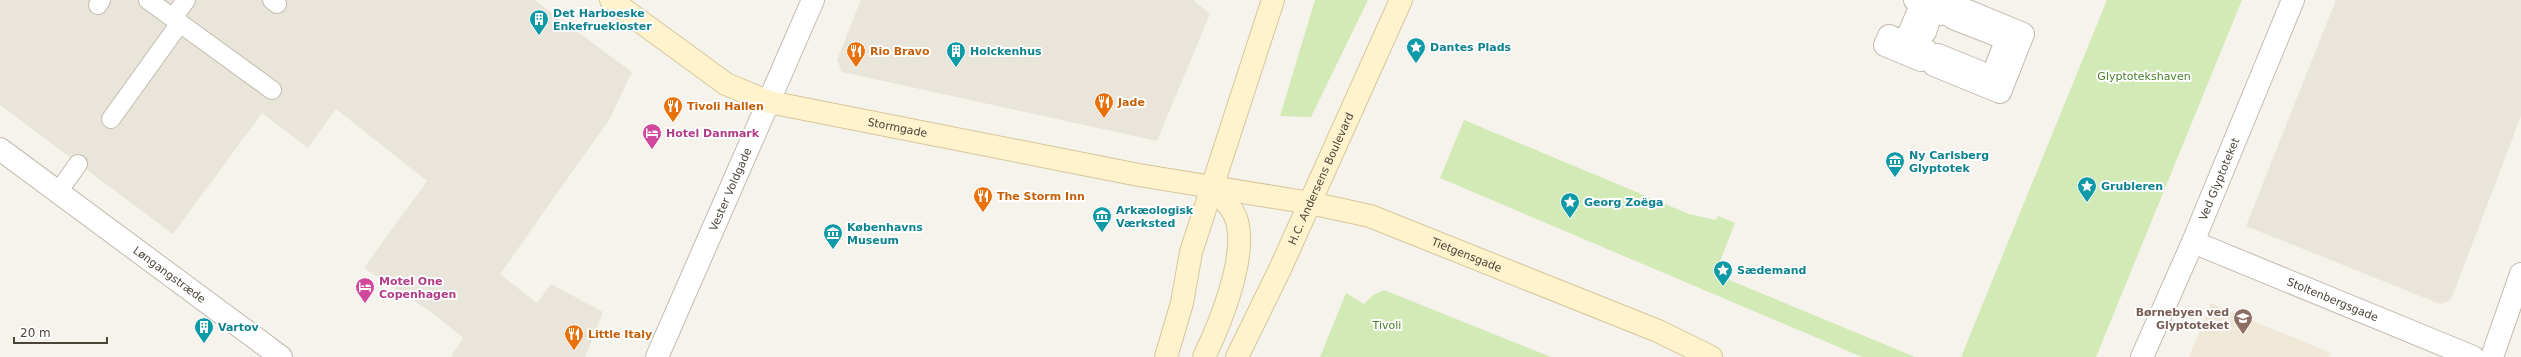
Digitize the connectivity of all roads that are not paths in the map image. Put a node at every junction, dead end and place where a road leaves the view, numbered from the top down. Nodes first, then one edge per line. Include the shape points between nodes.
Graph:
1 (148, 0) edge
2 (186, 0) edge
3 (611, 0) edge
4 (813, 0) edge
5 (1273, 0) edge
6 (1401, 0) edge
7 (1915, 0) edge
8 (1941, 0) edge
9 (2293, 0) edge
10 (177, 21) junction
11 (1938, 55) joint
12 (272, 90) dead end
13 (769, 102) junction
14 (111, 120) dead end
15 (0, 149) edge
16 (78, 164) dead end
17 (1212, 187) junction
18 (58, 192) junction
19 (1310, 203) junction
20 (2193, 242) junction
21 (2521, 274) edge
22 (1708, 356) edge
23 (281, 357) edge
24 (657, 357) edge
25 (1166, 357) edge
26 (1204, 357) edge
27 (1237, 357) edge
28 (2142, 357) edge
29 (2472, 357) edge
30 (2492, 357) edge

1 - 10 lane
2 - 10 lane
3 - 13 street, Stormgade via 726,84
4 - 13 street, Vester Voldgade
5 - 17 street
6 - 19 street, H.C. Andersens Boulevard
7 - 8 street via 1922,3 1905,42 1889,36 1885,46 1922,60 1926,50 1912,44 1918,29 1925,32 1928,23 1923,21 1928,8 1941,14 1946,2
9 - 20 street, Ved Glyptoteket
10 - 12 lane
10 - 14 lane
11 - 11 street via 1934,65 2000,92 2023,34 1958,8 1953,18 2007,40 1992,77
13 - 17 street, Stormgade
13 - 24 street, Vester Voldgade
15 - 18 street, Løngangstræde
16 - 18 lane
17 - 19 street, Tietgensgade
17 - 25 street via 1191,252 1182,303
17 - 26 street via 1232,208 1239,234 1226,306
18 - 23 street, Løngangstræde
19 - 22 street, Tietgensgade via 1383,219 1658,331
19 - 27 street, H.C. Andersens Boulevard
20 - 28 street, Ved Glyptoteket
20 - 29 street, Stoltenbergsgade
21 - 30 street

